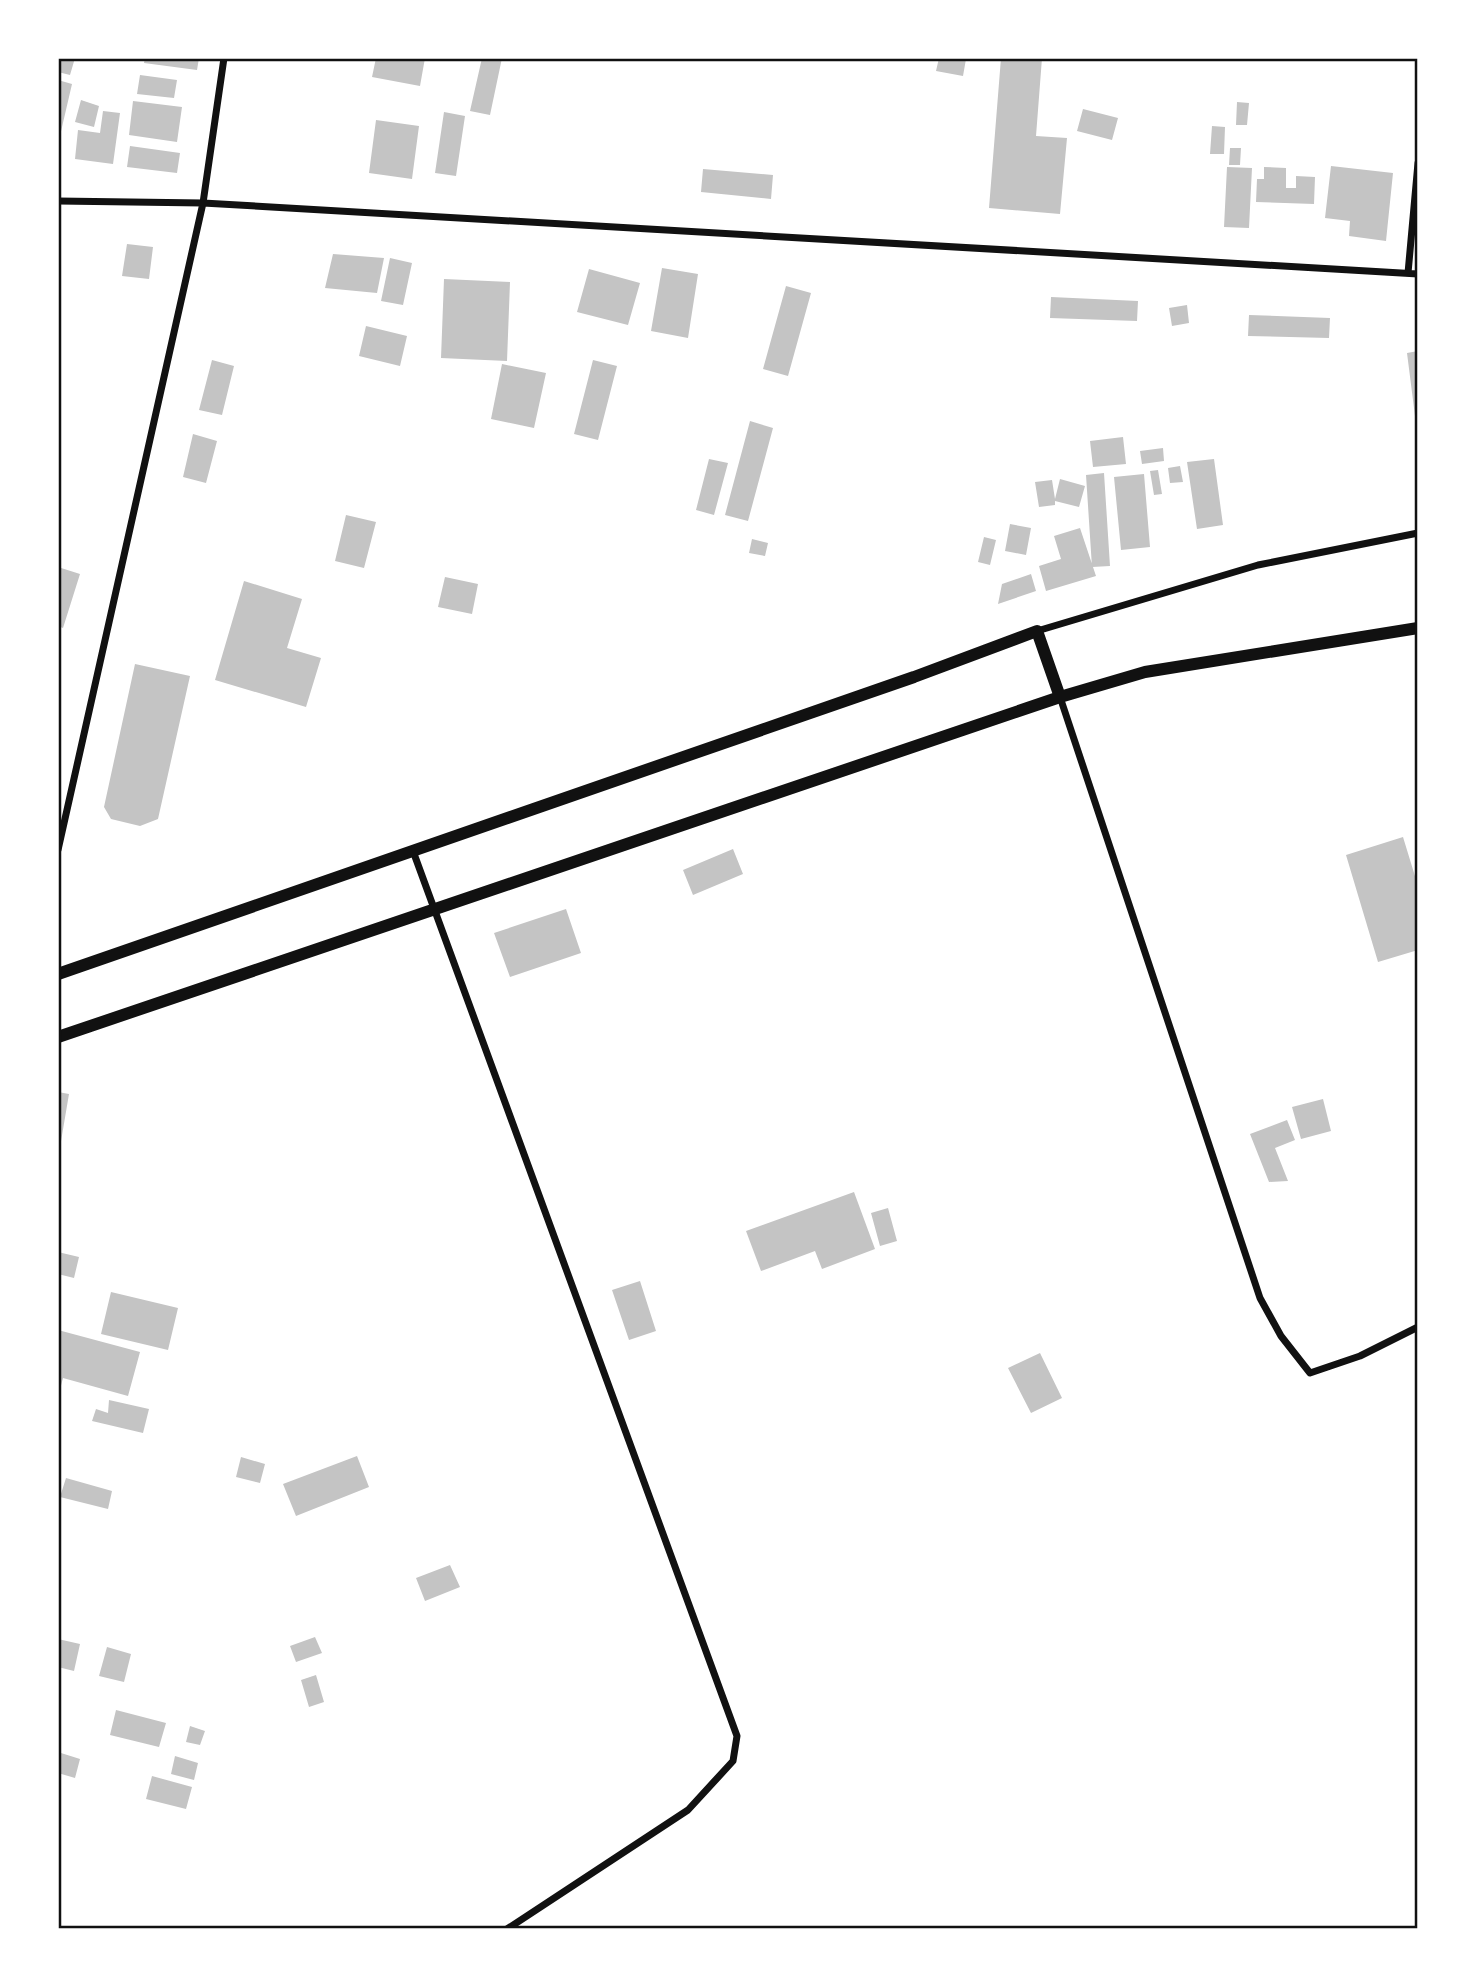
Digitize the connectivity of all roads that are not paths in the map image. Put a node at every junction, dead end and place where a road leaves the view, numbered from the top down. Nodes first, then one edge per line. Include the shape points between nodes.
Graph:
1 (224, 58) edge
2 (1418, 163) edge
3 (58, 201) edge
4 (202, 203) junction
5 (1408, 273) junction
6 (1418, 274) edge
7 (1418, 533) edge
8 (1418, 628) edge
9 (1037, 631) junction
10 (1060, 697) junction
11 (58, 850) edge
12 (413, 851) junction
13 (436, 909) junction
14 (58, 974) edge
15 (58, 1037) edge
16 (1418, 1327) edge
17 (507, 1929) edge

1 - 4 street
2 - 5 street
3 - 4 street
4 - 5 street
4 - 11 street
5 - 6 street
7 - 9 street via 1258,565
8 - 10 street via 1145,673
9 - 10 street
9 - 12 street
10 - 13 street
10 - 16 street via 1260,1298 1280,1336 1310,1373 1360,1356
12 - 13 street
12 - 14 street
13 - 15 street
13 - 17 street via 737,1736 733,1761 688,1810

